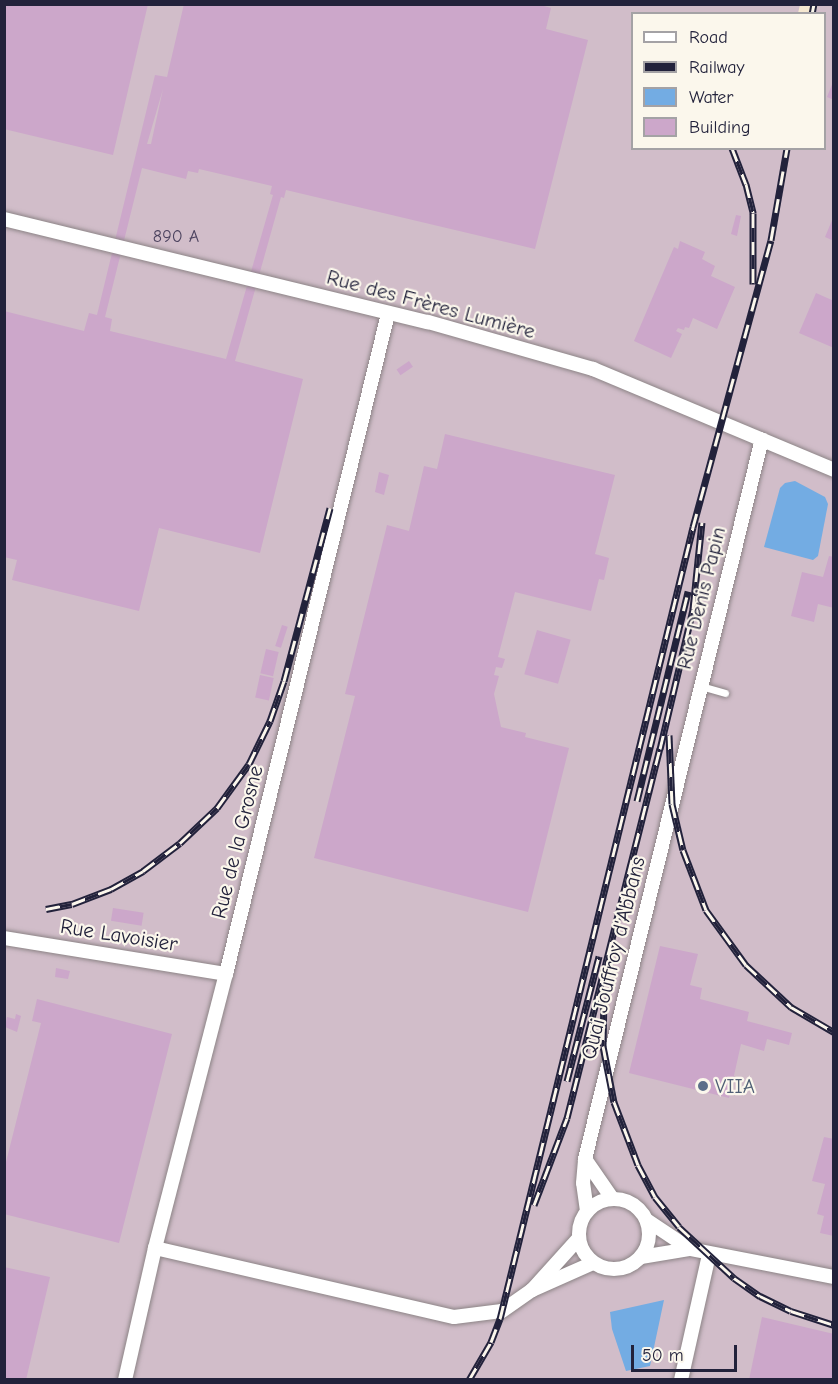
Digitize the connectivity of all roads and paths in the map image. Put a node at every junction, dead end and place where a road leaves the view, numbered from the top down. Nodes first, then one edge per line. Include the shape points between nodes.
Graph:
1 (4, 219) edge
2 (388, 314) junction
3 (762, 439) junction
4 (834, 470) edge
5 (701, 686) junction
6 (725, 693) dead end
7 (681, 767) joint
8 (4, 938) edge
9 (226, 974) junction
10 (585, 1159) junction
11 (612, 1198) junction
12 (587, 1211) junction
13 (648, 1221) junction
14 (579, 1238) junction
15 (155, 1248) junction
16 (690, 1249) junction
17 (709, 1255) junction
18 (641, 1257) junction
19 (593, 1263) junction
20 (834, 1276) edge
21 (532, 1290) junction
22 (125, 1380) edge
23 (681, 1380) edge

1 - 2 street, Rue des Frères Lumière
2 - 3 street, Rue des Frères Lumière via 593,369
2 - 9 street, Rue de la Grosne
3 - 4 street, Rue des Frères Lumière
3 - 5 street, Rue Denis Papin
5 - 6 lane
5 - 7 street, Rue Denis Papin
7 - 10 street, Quai Jouffroy d'Abbans
8 - 9 street, Rue Lavoisier
9 - 15 street, Rue de la Grosne
10 - 11 street
10 - 12 street, Quai Jouffroy d'Abbans
11 - 12 street
11 - 13 street via 634,1204
12 - 14 street
13 - 16 street
13 - 18 street via 649,1240
14 - 19 street via 581,1248
14 - 21 street
15 - 21 street via 454,1317 502,1311
15 - 22 street, Rue de la Grosne
16 - 17 street
16 - 18 street
17 - 20 street
17 - 23 street
18 - 19 street via 624,1268 603,1268
19 - 21 street

